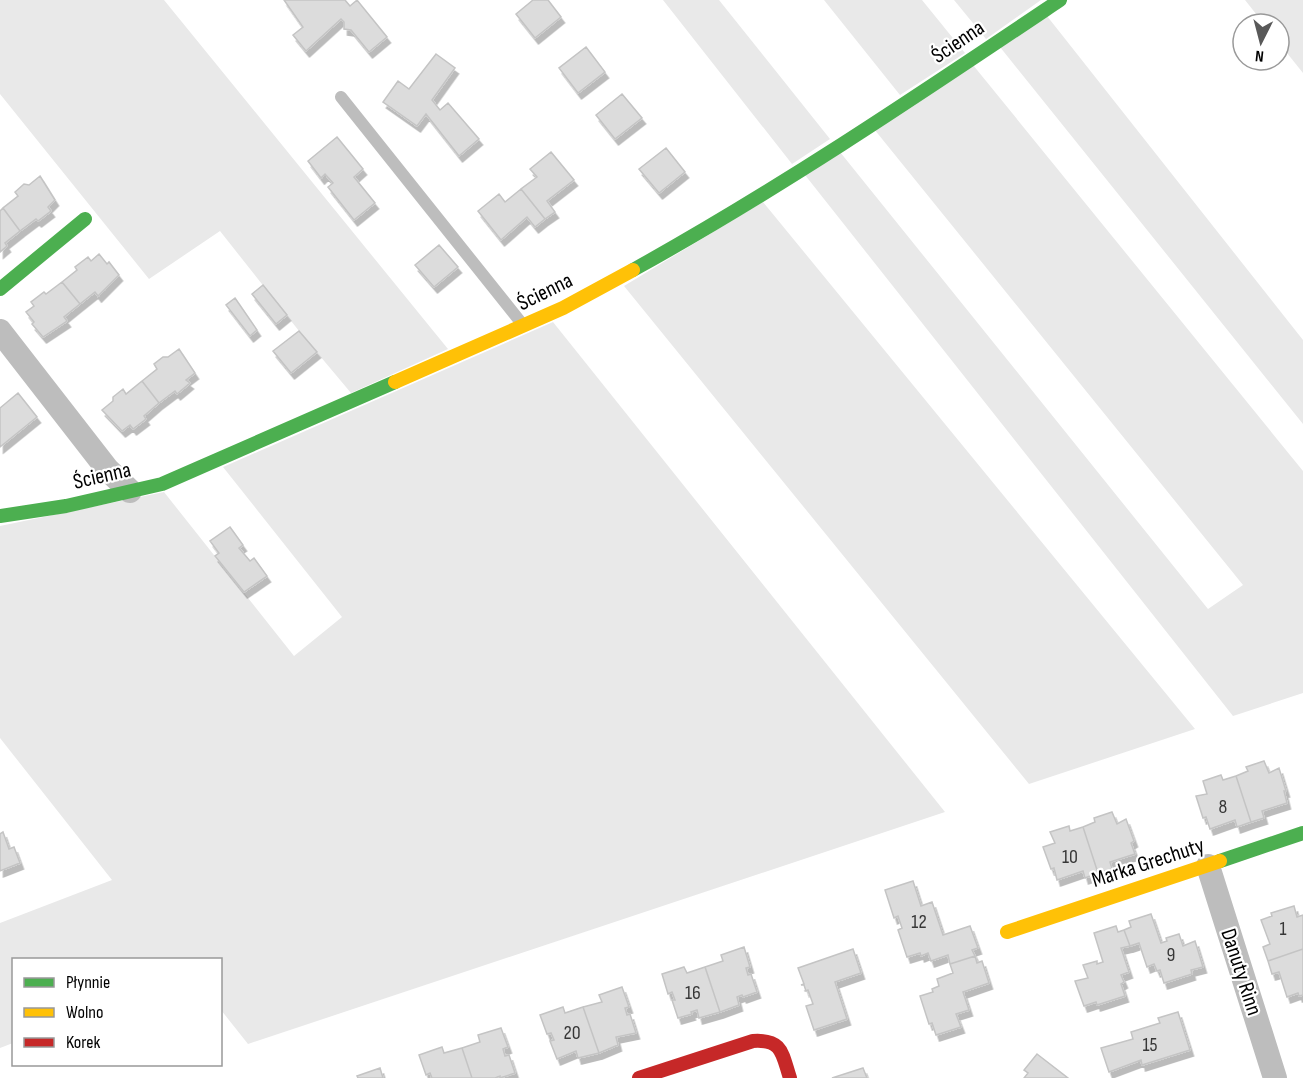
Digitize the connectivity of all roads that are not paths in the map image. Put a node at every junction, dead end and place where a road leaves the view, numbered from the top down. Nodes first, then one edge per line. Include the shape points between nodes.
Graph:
1 (1060, 0) edge
2 (341, 97) dead end
3 (85, 219) dead end
4 (0, 289) edge
5 (524, 326) junction
6 (0, 331) edge
7 (130, 491) junction
8 (2, 513) edge
9 (1303, 834) edge
10 (1208, 866) junction
11 (1007, 932) dead end
12 (639, 1078) edge
13 (790, 1078) edge
14 (1275, 1078) edge

1 - 5 street, Ścienna via 849,141 694,236
2 - 5 lane
3 - 4 street
5 - 7 street, Ścienna via 162,484
6 - 7 street via 108,471
7 - 8 street, Ścienna
9 - 10 street, Marka Grechuty
10 - 11 street, Marka Grechuty
10 - 14 street, Danuty Rinn
12 - 13 street via 766,1040 781,1051

